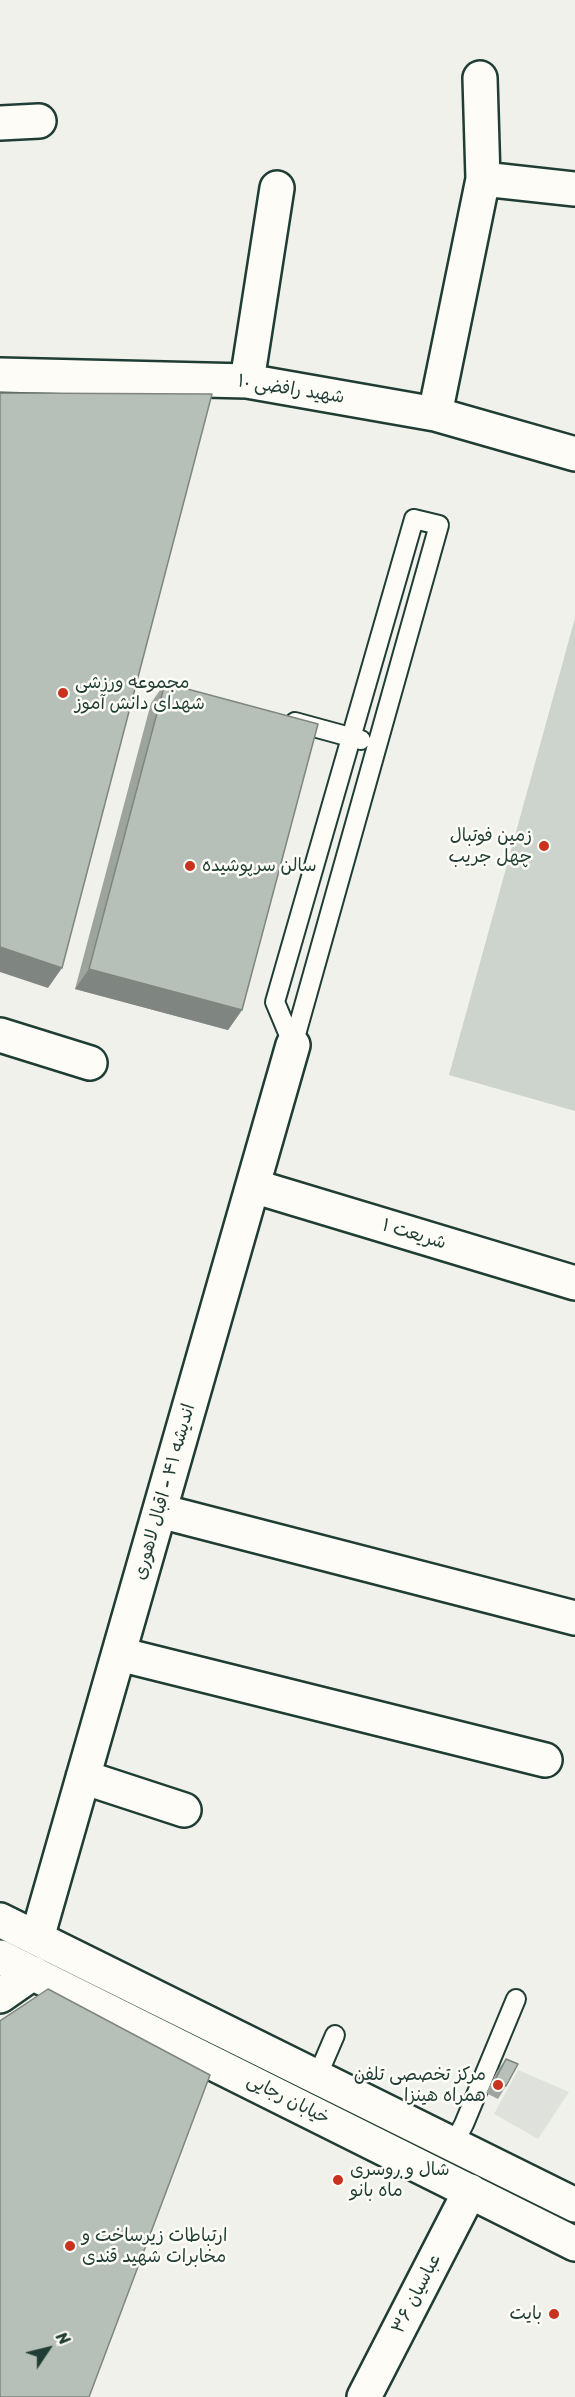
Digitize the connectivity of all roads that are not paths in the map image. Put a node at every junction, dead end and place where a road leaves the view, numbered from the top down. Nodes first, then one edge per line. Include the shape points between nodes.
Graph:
1 (480, 78) dead end
2 (39, 120) dead end
3 (0, 123) edge
4 (483, 179) junction
5 (277, 188) dead end
6 (575, 189) edge
7 (0, 375) edge
8 (247, 381) junction
9 (435, 414) junction
10 (575, 454) edge
11 (283, 719) edge
12 (351, 737) junction
13 (378, 743) junction
14 (0, 1035) edge
15 (292, 1045) junction
16 (90, 1063) dead end
17 (253, 1186) junction
18 (575, 1283) edge
19 (160, 1511) junction
20 (575, 1618) edge
21 (118, 1654) junction
22 (545, 1760) dead end
23 (83, 1777) junction
24 (184, 1810) dead end
25 (0, 1920) edge
26 (37, 1938) junction
27 (0, 1957) edge
28 (33, 1973) junction
29 (0, 1996) edge
30 (516, 1999) dead end
31 (335, 2035) dead end
32 (317, 2077) junction
33 (453, 2145) junction
34 (470, 2191) junction
35 (575, 2205) edge
36 (575, 2244) edge
37 (364, 2397) edge

1 - 4 street
2 - 3 street
4 - 6 street
4 - 9 street
5 - 8 street
7 - 8 street, شهید رافضی ۱۰
8 - 9 street, شهید رافضی ۱۰
9 - 10 street, شهید رافضی ۱۰
11 - 12 lane
12 - 13 lane
12 - 13 lane via 414,519 439,525
12 - 15 lane via 275,1002
13 - 15 lane
14 - 16 street
15 - 17 street, اندیشه ۴۱ - اقبال لاهوری
17 - 18 street, شریعت ۱
17 - 19 street, اندیشه ۴۱ - اقبال لاهوری
19 - 20 street
19 - 21 street, اندیشه ۴۱ - اقبال لاهوری
21 - 22 street
21 - 23 street, اندیشه ۴۱ - اقبال لاهوری
23 - 24 street
23 - 26 street, اندیشه ۴۱ - اقبال لاهوری
25 - 26 street, خیابان رجایی
26 - 32 street, خیابان رجایی
27 - 28 street, خیابان رجایی
28 - 29 street
28 - 34 street, خیابان رجایی
30 - 33 lane
31 - 32 lane
32 - 33 street, خیابان رجایی
33 - 35 street, خیابان رجایی
34 - 36 street, خیابان رجایی
34 - 37 street, عباسیان ۳۶

